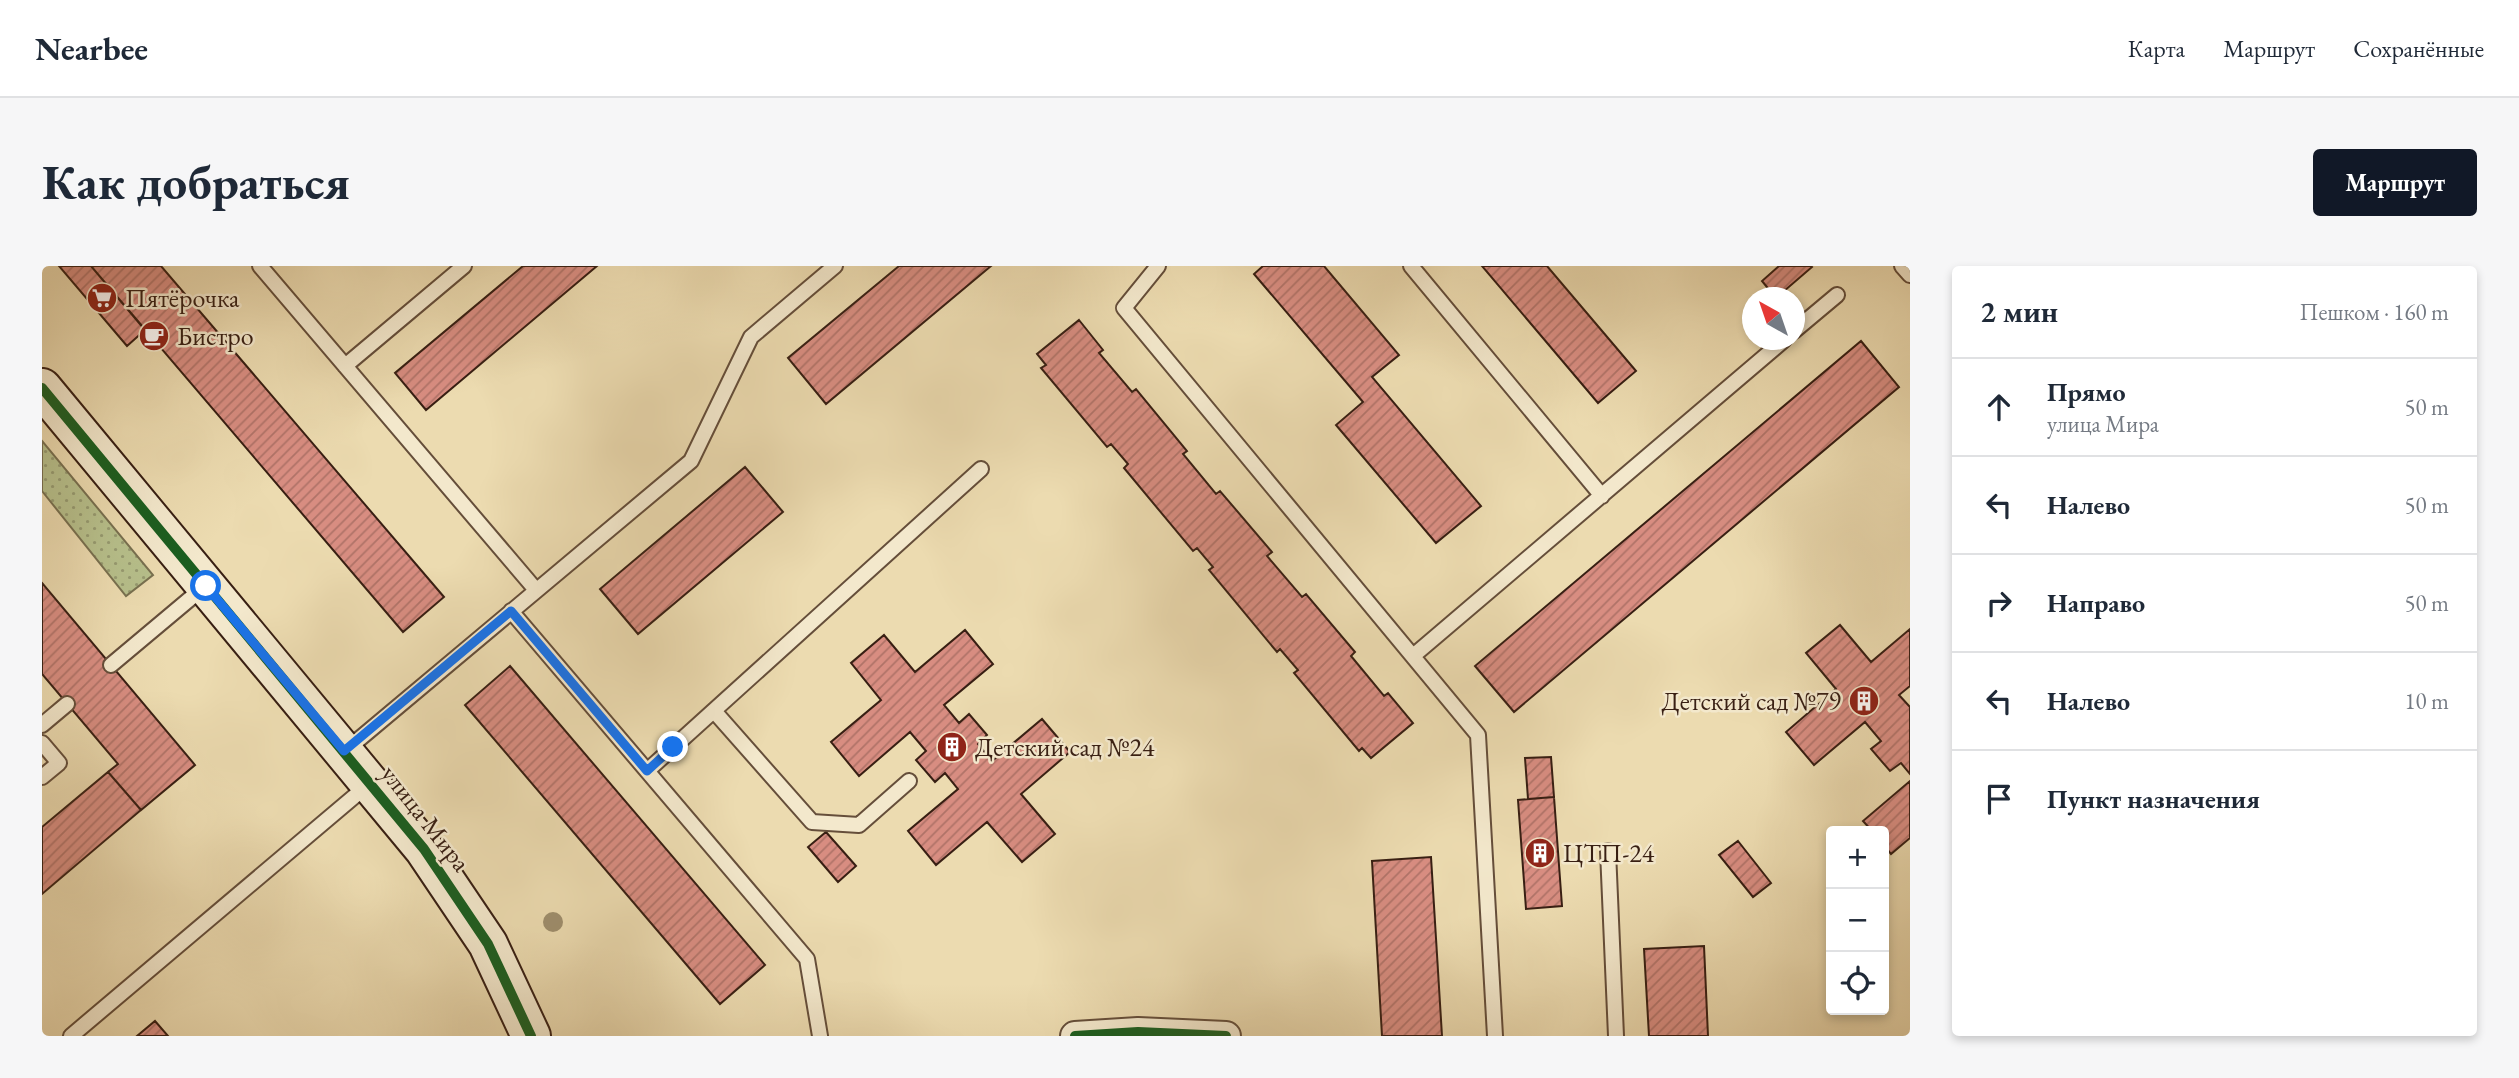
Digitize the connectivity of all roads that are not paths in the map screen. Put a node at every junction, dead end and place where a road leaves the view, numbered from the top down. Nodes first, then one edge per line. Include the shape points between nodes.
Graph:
1 (260, 266) edge
2 (464, 266) edge
3 (835, 266) edge
4 (1158, 266) edge
5 (1411, 266) edge
6 (1902, 266) edge
7 (1910, 275) edge
8 (1837, 295) dead end
9 (1805, 322) edge
10 (1772, 350) edge
11 (345, 366) junction
12 (42, 388) edge
13 (981, 469) dead end
14 (1602, 496) junction
15 (206, 586) junction
16 (536, 590) junction
17 (511, 611) junction
18 (1413, 656) junction
19 (111, 665) dead end
20 (67, 704) dead end
21 (714, 711) junction
22 (42, 725) edge
23 (42, 743) edge
24 (344, 751) junction
25 (647, 771) junction
26 (42, 778) edge
27 (909, 781) dead end
28 (370, 783) junction
29 (1608, 851) dead end
30 (524, 1028) edge
31 (71, 1036) edge
32 (820, 1036) edge
33 (1075, 1036) edge
34 (1226, 1036) edge
35 (1495, 1036) edge
36 (1616, 1036) edge

1 - 11 lane
2 - 11 lane
3 - 16 lane via 751,337 691,461
4 - 18 lane via 1124,308
5 - 14 lane
6 - 7 lane
8 - 9 lane
10 - 14 lane
11 - 16 lane
12 - 15 street, улица Мира
13 - 21 lane
14 - 18 lane
15 - 19 lane
15 - 24 street, улица Мира
16 - 17 lane
17 - 24 lane
17 - 25 lane
18 - 35 lane via 1478,735
20 - 22 lane
21 - 25 lane
21 - 27 lane via 812,822 859,825
23 - 26 lane via 59,763
24 - 28 street, улица Мира
25 - 32 lane via 807,959
28 - 30 street, улица Мира via 449,883 488,944
28 - 31 lane
29 - 36 lane
33 - 34 street via 1138,1032

